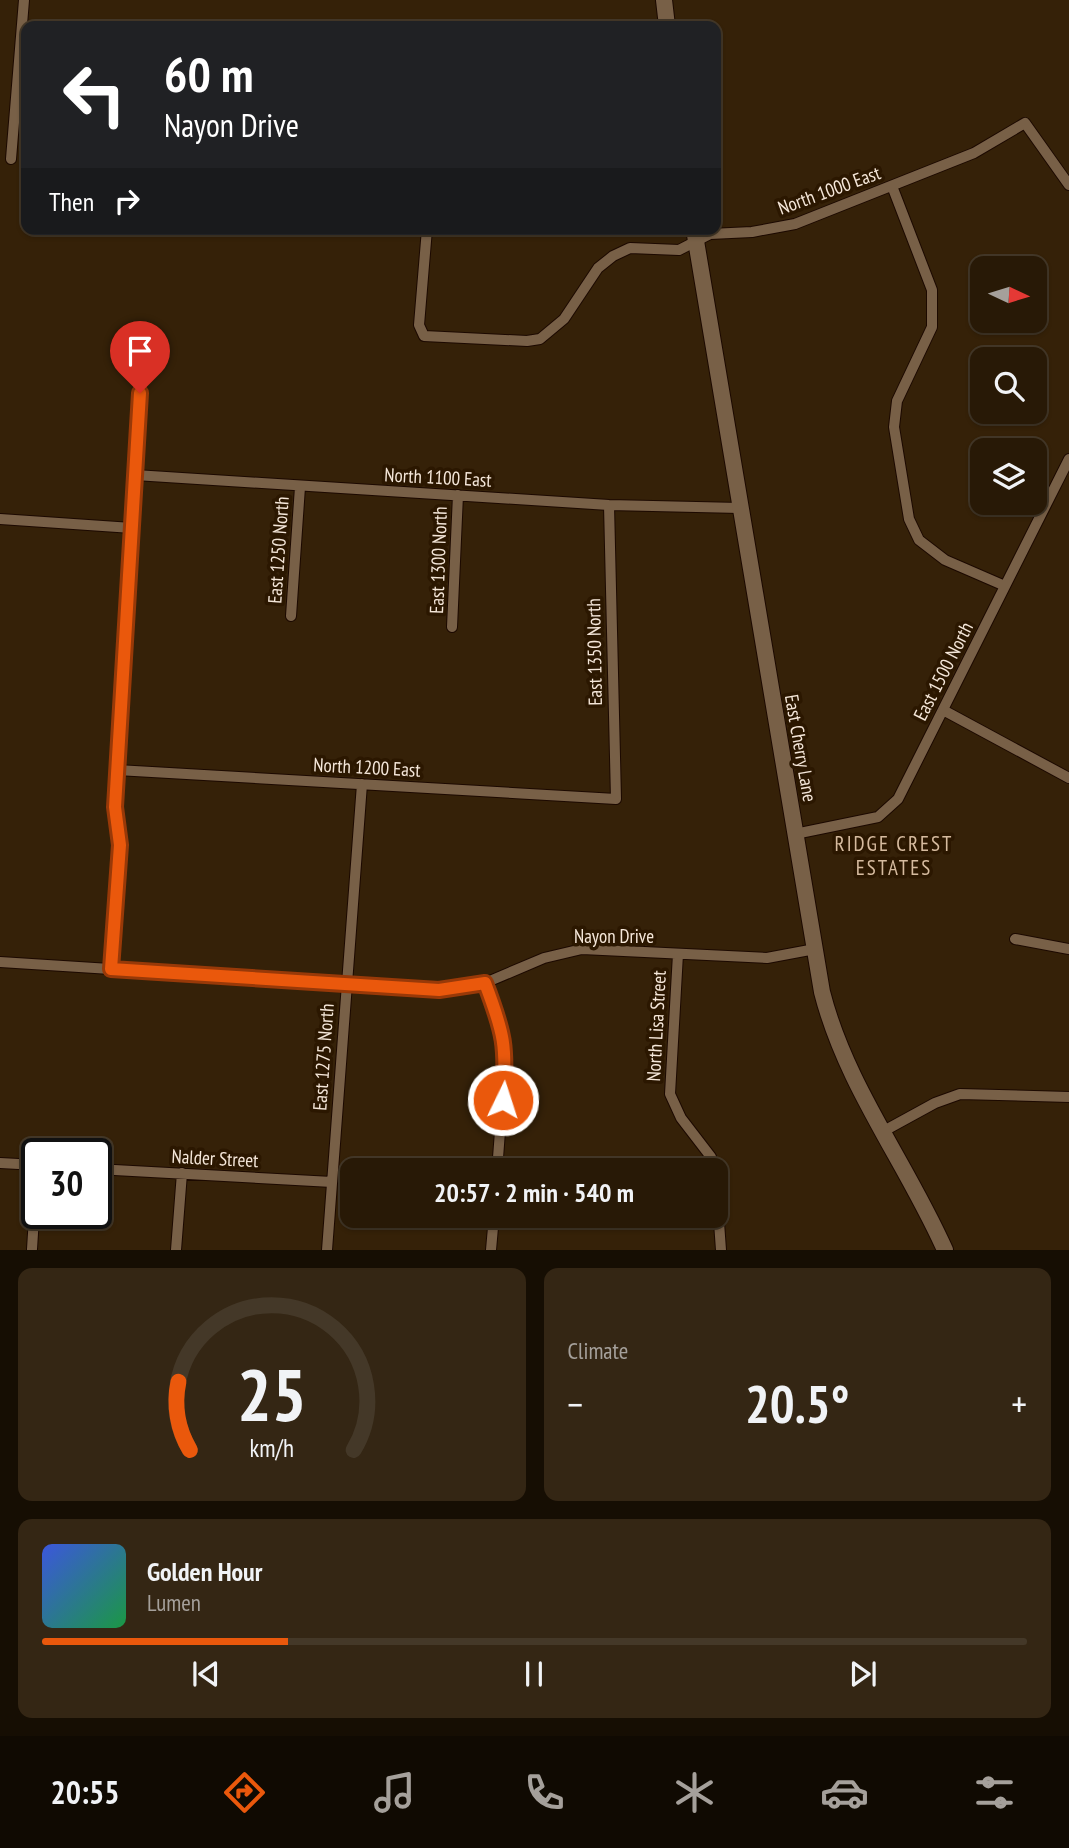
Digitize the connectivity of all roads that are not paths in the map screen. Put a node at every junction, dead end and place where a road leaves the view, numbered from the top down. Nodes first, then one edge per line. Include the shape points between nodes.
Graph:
1 (24, 0) edge
2 (664, 0) edge
3 (22, 21) edge
4 (666, 21) edge
5 (21, 40) edge
6 (12, 159) dead end
7 (1069, 185) edge
8 (892, 186) junction
9 (721, 233) edge
10 (426, 235) edge
11 (694, 235) edge
12 (140, 393) dead end
13 (1069, 459) edge
14 (135, 475) junction
15 (300, 487) junction
16 (458, 495) junction
17 (608, 505) junction
18 (740, 508) junction
19 (0, 519) edge
20 (132, 527) junction
21 (1005, 586) junction
22 (291, 616) dead end
23 (452, 627) dead end
24 (943, 710) junction
25 (117, 769) junction
26 (1069, 778) edge
27 (362, 784) junction
28 (615, 799) joint
29 (795, 834) junction
30 (1015, 939) dead end
31 (815, 949) junction
32 (1069, 949) edge
33 (678, 954) junction
34 (0, 962) edge
35 (111, 969) junction
36 (485, 983) junction
37 (346, 985) junction
38 (1069, 1097) edge
39 (882, 1132) junction
40 (498, 1158) edge
41 (711, 1158) edge
42 (0, 1163) edge
43 (21, 1166) edge
44 (112, 1170) edge
45 (182, 1174) junction
46 (332, 1182) junction
47 (493, 1228) edge
48 (719, 1228) edge
49 (33, 1229) edge
50 (32, 1249) edge
51 (176, 1250) edge
52 (327, 1250) edge
53 (491, 1250) edge
54 (721, 1250) edge
55 (944, 1250) edge

1 - 3 street
2 - 4 street
5 - 6 street
7 - 8 street, North 1000 East via 1025,123 974,153
8 - 9 street, North 1000 East via 794,224
8 - 21 street via 932,289 932,327 897,401 894,427 909,519 919,540 946,560
10 - 11 street, North 1000 East via 419,325 424,336 512,342 540,339 564,318 598,268 612,256 631,248 679,250
11 - 18 street, East Cherry Lane
12 - 14 street
13 - 21 street, East 1500 North
14 - 15 street, North 1100 East
14 - 20 street
15 - 16 street, North 1100 East
15 - 22 street, East 1250 North
16 - 17 street, North 1100 East
16 - 23 street, East 1300 North
17 - 18 street, North 1100 East
17 - 28 street, East 1350 North
18 - 29 street, East Cherry Lane
19 - 20 street
20 - 25 street
21 - 24 street, East 1500 North
24 - 26 street
24 - 29 street, East 1500 North via 898,799 878,817
25 - 27 street, North 1200 East
25 - 35 street via 120,845
27 - 28 street, North 1200 East
27 - 37 street, East 1275 North
29 - 31 street, East Cherry Lane
30 - 32 street
31 - 33 street, Nayon Drive via 767,958
31 - 39 street, East Cherry Lane via 831,1029
33 - 36 street, Nayon Drive via 582,949 544,958
33 - 41 street, North Lisa Street via 670,1094 681,1118
34 - 35 street, Nayon Drive
35 - 37 street, Nayon Drive
36 - 37 street, Nayon Drive via 439,990
36 - 40 street via 506,1052
37 - 46 street, East 1275 North
38 - 39 street via 960,1094
39 - 55 street, East Cherry Lane
42 - 43 street
44 - 45 street, Nalder Street
45 - 46 street, Nalder Street
45 - 51 street
46 - 52 street, East 1275 North
47 - 53 street
48 - 54 street
49 - 50 street

